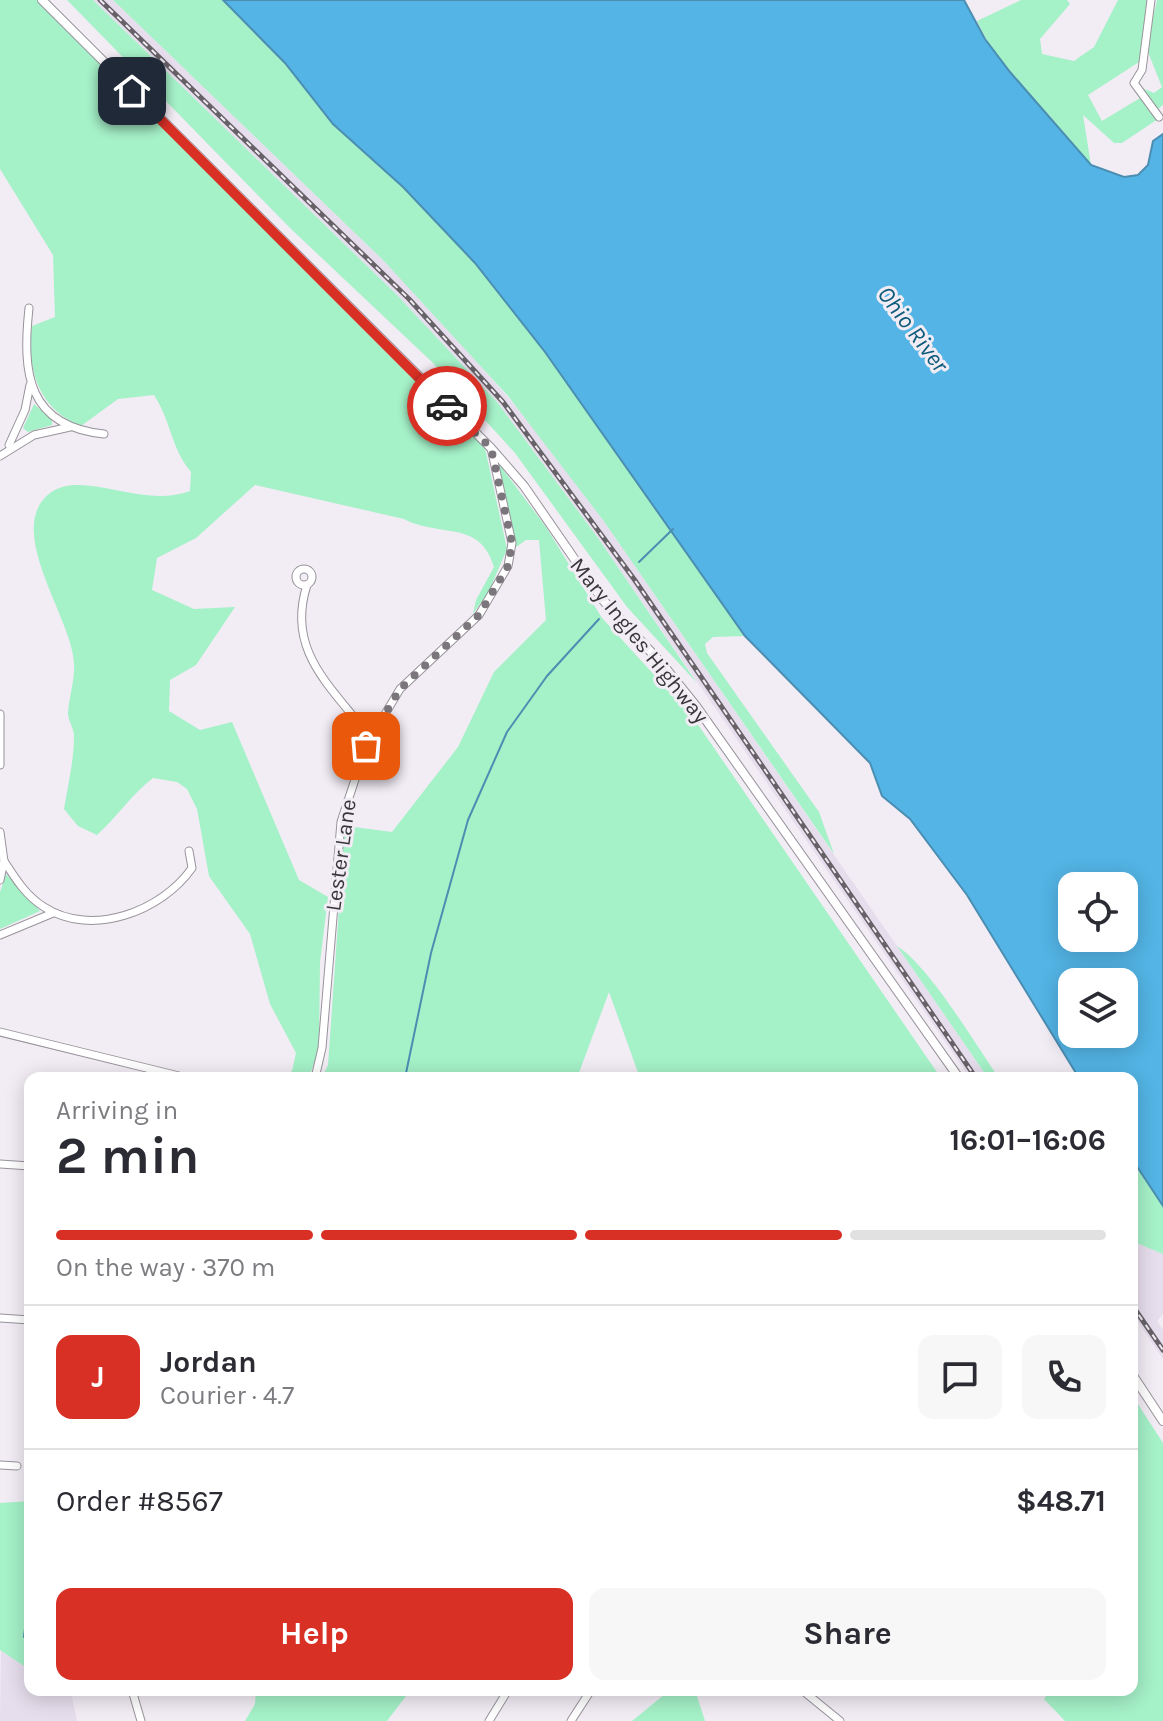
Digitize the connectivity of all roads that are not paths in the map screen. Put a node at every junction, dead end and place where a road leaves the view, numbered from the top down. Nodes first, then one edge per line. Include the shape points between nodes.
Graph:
1 (42, 0) edge
2 (1151, 0) edge
3 (1159, 117) dead end
4 (29, 308) dead end
5 (30, 385) junction
6 (70, 427) junction
7 (104, 434) dead end
8 (491, 448) junction
9 (2, 454) edge
10 (307, 585) dead end
11 (0, 714) edge
12 (370, 738) junction
13 (0, 765) edge
14 (0, 832) edge
15 (189, 851) dead end
16 (4, 861) junction
17 (0, 880) edge
18 (53, 913) junction
19 (0, 935) edge
20 (0, 1032) edge
21 (163, 1072) edge
22 (316, 1072) edge
23 (955, 1072) edge
24 (0, 1164) edge
25 (24, 1166) edge
26 (0, 1318) edge
27 (24, 1320) edge
28 (1138, 1383) edge
29 (1163, 1421) edge
30 (0, 1465) edge
31 (17, 1466) dead end
32 (134, 1696) edge
33 (504, 1696) edge
34 (587, 1696) edge
35 (809, 1696) edge
36 (141, 1721) edge
37 (489, 1721) edge
38 (571, 1721) edge
39 (840, 1721) edge

1 - 8 street, Mary Ingles Highway
2 - 3 street via 1142,70 1134,83
4 - 5 street
5 - 6 street via 47,410
5 - 9 street via 13,439
6 - 7 street
6 - 9 street via 34,435
8 - 12 street, Lester Lane via 512,543 506,571 479,615 400,689
8 - 23 street, Mary Ingles Highway via 524,486 602,599 696,706
10 - 12 street via 301,626 305,648
11 - 13 street
12 - 22 street, Lester Lane via 341,822
14 - 16 street
15 - 18 street via 188,874 149,907 109,919
16 - 17 street
16 - 18 street via 27,893
18 - 19 street
20 - 21 street
24 - 25 street
26 - 27 street
28 - 29 street
30 - 31 street
32 - 36 street
33 - 37 street
34 - 38 street
35 - 39 street

